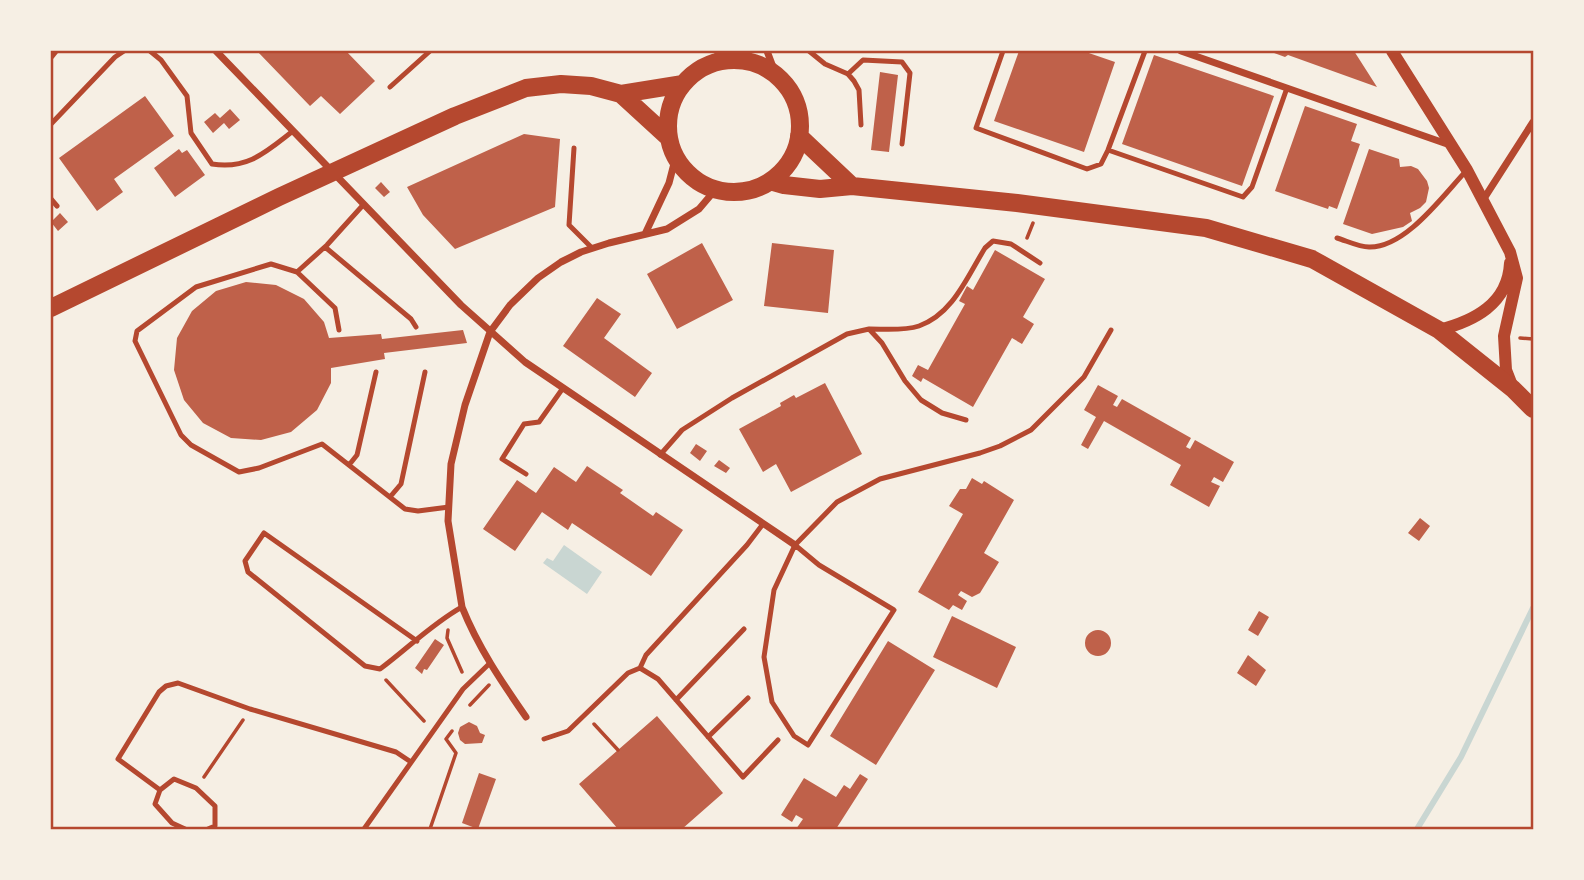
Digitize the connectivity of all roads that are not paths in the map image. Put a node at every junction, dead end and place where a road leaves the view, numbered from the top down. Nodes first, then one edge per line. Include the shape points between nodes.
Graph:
1 (55, 51) edge
2 (124, 51) edge
3 (150, 51) edge
4 (216, 51) edge
5 (430, 51) edge
6 (767, 51) edge
7 (809, 51) edge
8 (1003, 51) edge
9 (1145, 51) edge
10 (1181, 51) edge
11 (1211, 51) edge
12 (1392, 51) edge
13 (51, 55) edge
14 (716, 57) edge
15 (1208, 60) junction
16 (848, 74) junction
17 (776, 75) junction
18 (683, 84) junction
19 (390, 87) dead end
20 (1286, 88) junction
21 (621, 94) junction
22 (1533, 122) edge
23 (51, 124) edge
24 (861, 125) dead end
25 (293, 131) junction
26 (799, 136) junction
27 (669, 138) junction
28 (902, 144) dead end
29 (1450, 145) junction
30 (574, 148) dead end
31 (1108, 150) junction
32 (676, 156) junction
33 (1467, 170) junction
34 (770, 181) junction
35 (852, 186) junction
36 (716, 189) junction
37 (51, 199) edge
38 (1483, 200) junction
39 (364, 204) junction
40 (57, 206) dead end
41 (645, 233) junction
42 (1337, 238) dead end
43 (325, 247) junction
44 (592, 248) junction
45 (1510, 252) junction
46 (1040, 262) dead end
47 (298, 272) junction
48 (51, 308) edge
49 (416, 327) dead end
50 (869, 329) junction
51 (339, 330) dead end
52 (1111, 330) dead end
53 (1439, 330) junction
54 (490, 331) junction
55 (376, 372) dead end
56 (425, 372) dead end
57 (563, 388) junction
58 (1513, 388) junction
59 (1533, 408) edge
60 (966, 420) dead end
61 (660, 455) junction
62 (349, 466) junction
63 (526, 474) dead end
64 (390, 497) junction
65 (449, 507) junction
66 (763, 524) junction
67 (794, 545) junction
68 (462, 607) junction
69 (744, 629) dead end
70 (417, 641) junction
71 (489, 664) junction
72 (640, 668) junction
73 (748, 698) dead end
74 (676, 700) junction
75 (526, 716) dead end
76 (708, 737) junction
77 (544, 739) dead end
78 (778, 740) dead end
79 (411, 762) junction
80 (160, 790) junction
81 (185, 829) edge
82 (208, 829) edge
83 (364, 829) edge

1 - 13 street
2 - 23 lane
3 - 25 lane via 187,96 191,133 212,164 241,165
4 - 25 street
5 - 19 lane
6 - 17 street
7 - 16 lane
8 - 31 lane via 976,128 1087,169 1101,164
9 - 31 lane
10 - 15 street
11 - 15 lane
12 - 29 street
14 - 17 main road via 757,64
14 - 18 main road
15 - 20 street
16 - 24 lane via 859,90
16 - 28 lane via 863,60 906,65 910,73
17 - 26 main road via 796,102
18 - 21 main road
18 - 27 main road via 671,109
20 - 29 street
20 - 31 lane via 1252,187 1243,197
21 - 27 main road
21 - 48 main road via 561,84 526,88 279,197
22 - 38 street
25 - 39 street
26 - 34 main road via 793,157
26 - 35 main road
27 - 32 main road
29 - 33 street
30 - 44 lane via 569,225
32 - 36 main road via 693,177
32 - 41 street via 669,183
33 - 38 street
33 - 42 lane via 1418,223 1387,244 1368,247
34 - 35 main road via 820,189
34 - 36 main road via 744,191
35 - 53 main road via 1206,228 1312,259
36 - 41 street via 699,209 667,229
37 - 40 lane
38 - 45 street
39 - 43 lane
39 - 54 street
41 - 44 street
43 - 47 lane
43 - 49 lane
44 - 54 street via 538,278
45 - 53 street via 1503,292 1488,309 1463,324
45 - 58 street via 1517,278 1504,336 1506,370
46 - 50 lane via 1011,244 993,241 946,309 919,326
47 - 51 lane via 335,308
47 - 62 lane via 271,264 197,287 137,331 135,341 177,429 191,445 239,471 323,444
50 - 60 lane via 920,400
50 - 61 lane via 847,334 732,398 682,430
52 - 67 lane via 1084,377 1031,430 980,453 880,479 837,502
53 - 58 main road
54 - 57 street
54 - 65 street via 451,464
55 - 62 lane via 358,456
56 - 64 lane via 401,484
57 - 61 street
57 - 63 lane via 539,422 524,424 502,459
58 - 59 main road
61 - 66 street
62 - 64 lane
64 - 65 lane via 405,509
65 - 68 street
66 - 67 street
66 - 72 lane via 646,655
67 - 67 lane via 774,590 764,657 772,702 794,736 808,746 894,610
68 - 70 lane
68 - 71 street
69 - 74 lane
70 - 70 lane via 380,669 365,666 248,572 245,561 264,533
71 - 75 street
71 - 79 lane via 469,683
72 - 74 lane via 658,679
72 - 77 lane via 628,673 568,731
73 - 76 lane
74 - 76 lane
76 - 78 lane via 743,777
79 - 80 lane via 396,752 178,683 159,692 118,759
79 - 83 lane
80 - 81 lane via 155,804 172,824
80 - 82 lane via 174,779 196,788 215,806 215,826

